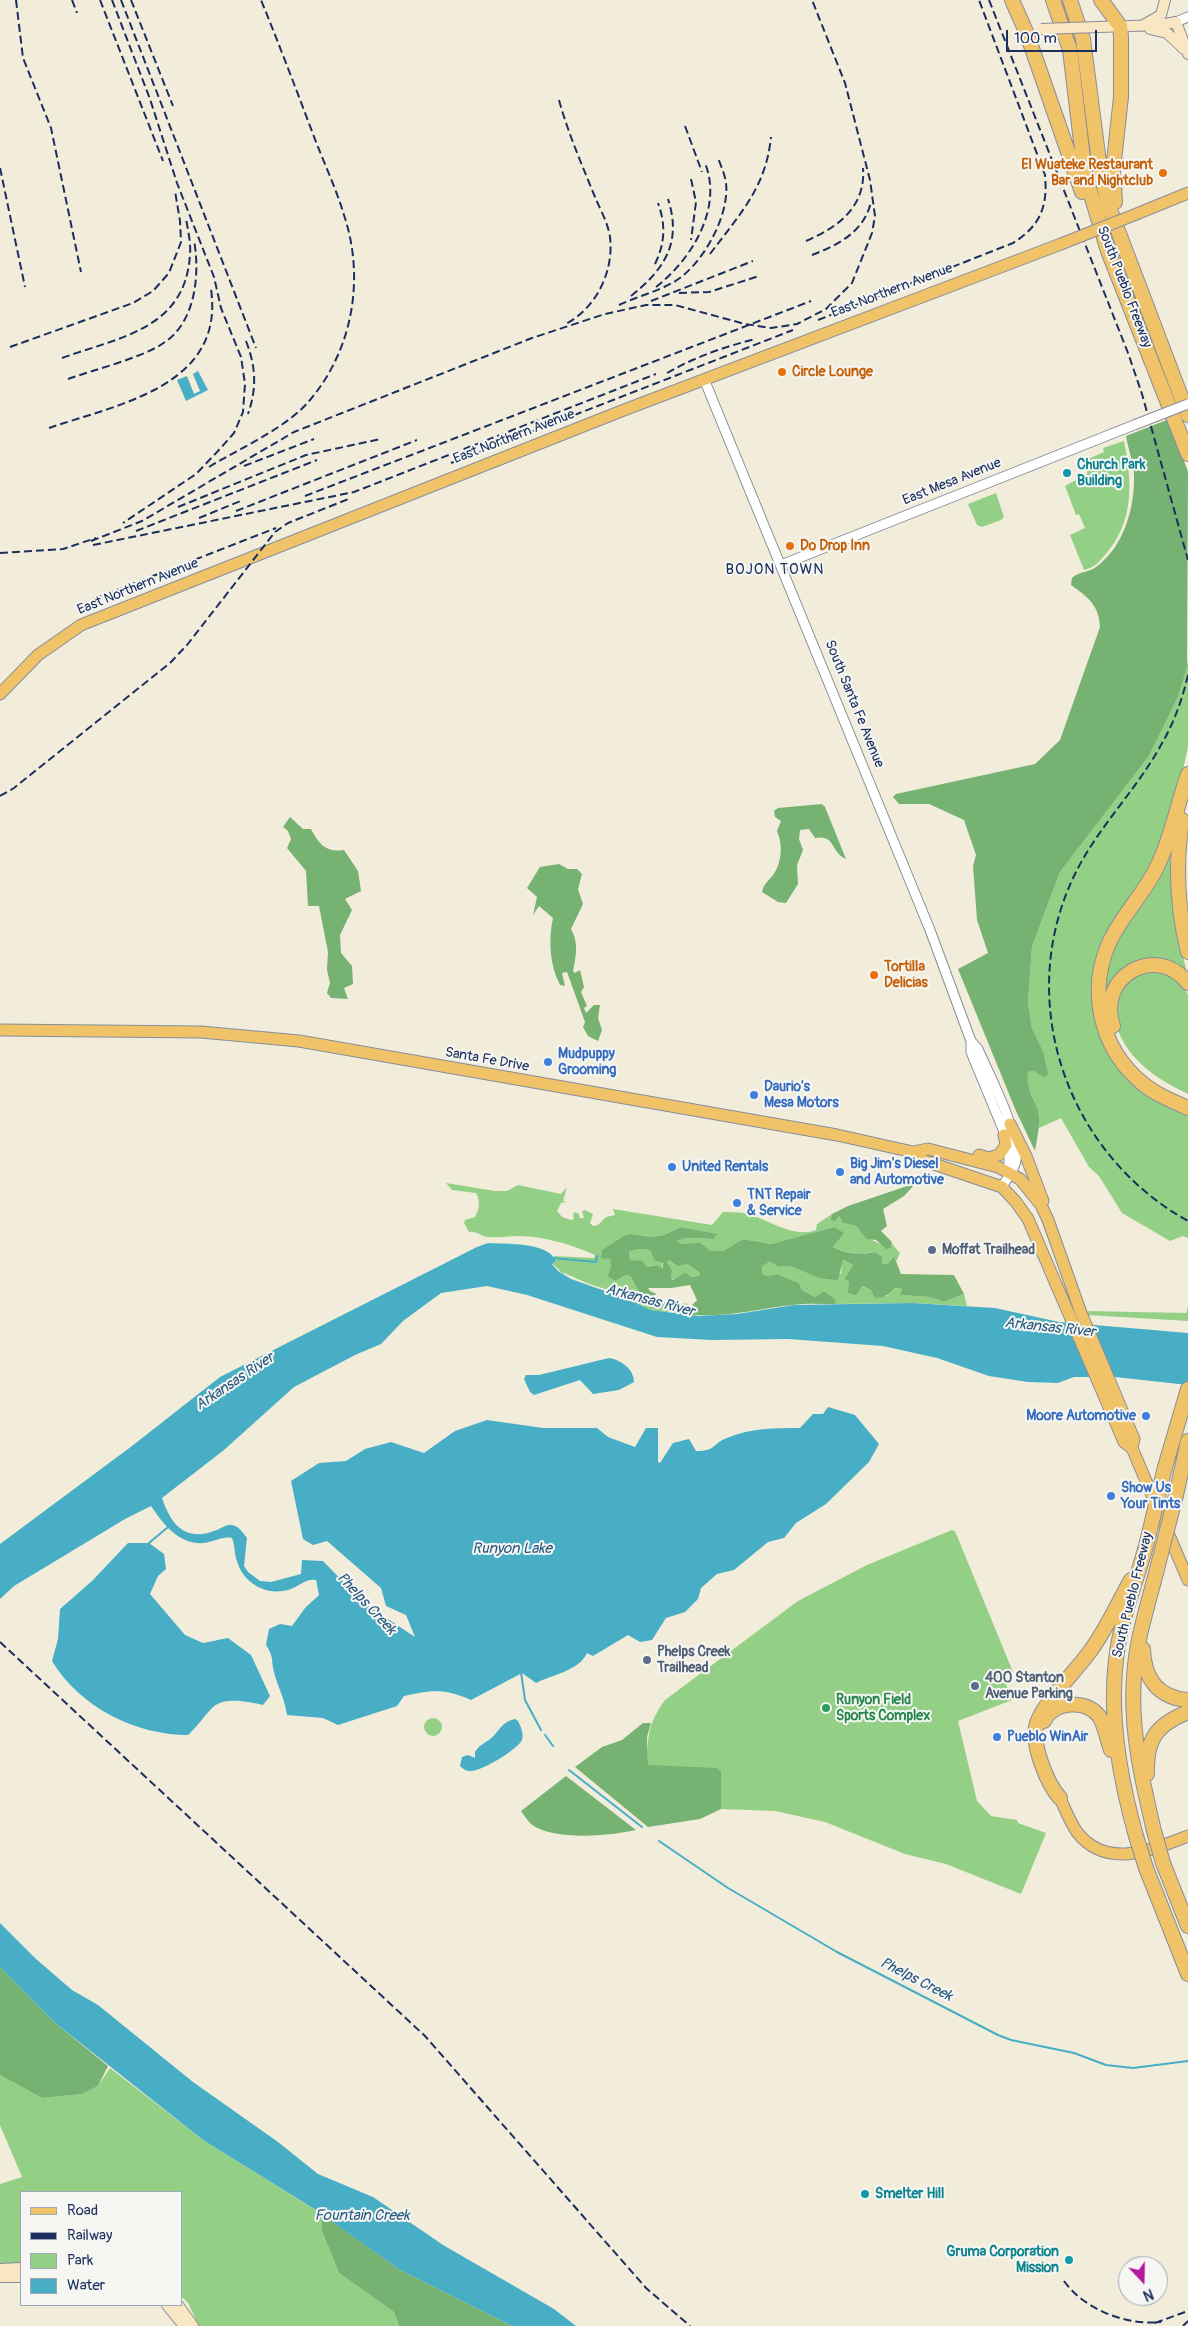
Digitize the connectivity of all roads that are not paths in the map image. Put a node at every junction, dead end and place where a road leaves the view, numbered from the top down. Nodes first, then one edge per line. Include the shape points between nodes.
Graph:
1 (1012, 0) edge
2 (1053, 0) edge
3 (1070, 0) edge
4 (1101, 0) edge
5 (1165, 0) edge
6 (1188, 17) edge
7 (1176, 22) junction
8 (1120, 26) junction
9 (1140, 26) junction
10 (1026, 34) junction
11 (1188, 53) edge
12 (1188, 193) edge
13 (1108, 250) junction
14 (1126, 252) junction
15 (704, 379) junction
16 (1188, 404) edge
17 (1188, 416) edge
18 (1188, 454) edge
19 (781, 565) junction
20 (0, 694) edge
21 (1188, 774) edge
22 (1188, 785) edge
23 (1188, 952) edge
24 (1188, 984) edge
25 (0, 1030) edge
26 (971, 1041) junction
27 (1188, 1099) edge
28 (1188, 1108) edge
29 (1010, 1124) junction
30 (1004, 1135) junction
31 (913, 1152) junction
32 (968, 1159) junction
33 (936, 1164) junction
34 (1009, 1172) junction
35 (1002, 1187) junction
36 (1048, 1220) junction
37 (1075, 1313) junction
38 (1188, 1388) edge
39 (1188, 1441) edge
40 (1143, 1557) junction
41 (1188, 1580) edge
42 (1154, 1583) junction
43 (1188, 1700) edge
44 (1188, 1712) edge
45 (1060, 1798) junction
46 (1149, 1808) junction
47 (1131, 1817) junction
48 (1188, 1836) edge
49 (1188, 1926) edge
50 (1186, 1970) edge
51 (20, 2268) edge
52 (0, 2269) edge
53 (0, 2277) edge
54 (20, 2277) edge
55 (168, 2306) edge
56 (179, 2306) edge
57 (184, 2326) edge
58 (193, 2326) edge

1 - 10 highway
2 - 13 highway, South Pueblo Freeway via 1070,50 1086,174
3 - 14 highway, South Pueblo Freeway via 1078,19 1088,66 1100,170 1109,207
4 - 8 highway
5 - 9 main road via 1161,14
6 - 7 street
7 - 9 main road
7 - 11 main road
8 - 9 main road
8 - 10 main road, bridge via 1041,29
8 - 14 highway via 1121,97 1113,170 1116,210
9 - 11 main road via 1167,34
10 - 13 highway via 1089,214
12 - 15 main road, East Northern Avenue, bridge
13 - 18 highway, South Pueblo Freeway
14 - 17 highway, South Pueblo Freeway
15 - 19 street, South Santa Fe Avenue
15 - 20 main road, East Northern Avenue via 81,625 38,655
16 - 19 street, East Mesa Avenue, bridge
19 - 26 street, South Santa Fe Avenue via 926,921
21 - 28 highway via 1167,846 1145,889 1111,938 1101,968 1099,988 1105,1029 1122,1062 1150,1089
22 - 23 highway via 1177,872
24 - 27 highway via 1168,968 1150,965 1139,968 1123,977 1115,987 1109,1011 1118,1040 1133,1062 1154,1082
25 - 31 main road, Santa Fe Drive via 201,1032 299,1041 837,1135
26 - 29 street, South Santa Fe Avenue via 978,1049
26 - 30 street, South Santa Fe Avenue via 971,1052
29 - 34 street, South Santa Fe Avenue via 1017,1157 1014,1168
29 - 36 main road via 1032,1171
30 - 32 main road via 1006,1145 996,1157 973,1154
30 - 34 street, South Santa Fe Avenue via 1009,1144
31 - 32 main road, Santa Fe Drive via 928,1149
31 - 33 main road, Santa Fe Drive via 922,1160
32 - 34 main road, Santa Fe Drive
33 - 34 main road via 1000,1174
33 - 35 main road, Santa Fe Drive
34 - 35 street, South Santa Fe Avenue
34 - 36 main road, Santa Fe Drive via 1020,1179 1041,1205
35 - 37 main road via 1028,1219
36 - 37 main road
37 - 41 main road via 1105,1387 1134,1439 1132,1447
38 - 40 highway, South Pueblo Freeway, bridge
39 - 42 highway, South Pueblo Freeway, bridge
40 - 45 highway via 1101,1636 1038,1720 1035,1732 1038,1752
40 - 47 highway, South Pueblo Freeway via 1116,1659 1114,1687 1116,1745
42 - 43 highway via 1143,1647 1146,1672 1161,1692
42 - 46 highway, South Pueblo Freeway via 1139,1638 1133,1691 1138,1754
44 - 46 highway via 1166,1723 1152,1738 1147,1759
45 - 47 highway via 1060,1788 1042,1745 1040,1729 1045,1718 1056,1709 1070,1704 1087,1707 1102,1722
45 - 48 main road via 1080,1836 1110,1853 1139,1853
46 - 49 highway, South Pueblo Freeway, bridge via 1163,1863
47 - 50 highway, South Pueblo Freeway, bridge via 1146,1868
51 - 52 main road
53 - 54 main road
55 - 57 main road
56 - 58 main road

